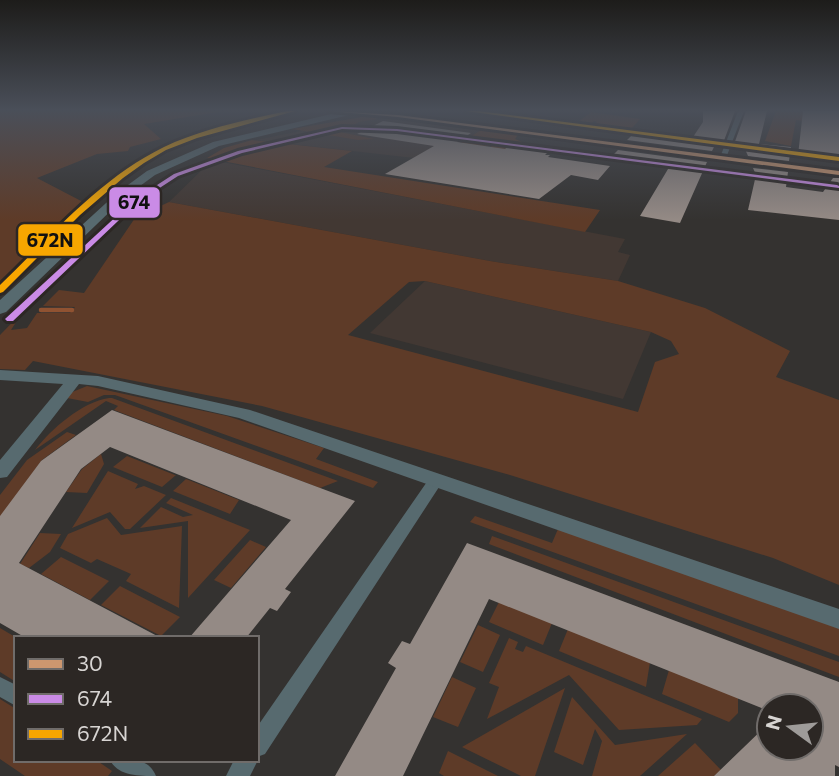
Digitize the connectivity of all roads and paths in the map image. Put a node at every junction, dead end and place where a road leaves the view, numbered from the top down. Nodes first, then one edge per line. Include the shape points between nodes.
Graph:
1 (209, 147) edge
2 (639, 147) edge
3 (726, 147) edge
4 (722, 158) junction
5 (839, 173) edge
6 (0, 309) edge
7 (0, 375) edge
8 (76, 378) junction
9 (0, 472) edge
10 (436, 481) junction
11 (839, 619) edge
12 (259, 743) edge
13 (124, 762) edge
14 (145, 776) edge

1 - 6 street via 151,173 127,190
2 - 4 street
3 - 4 street
4 - 5 street
7 - 8 street
8 - 9 street
8 - 10 street via 244,414
10 - 11 street
10 - 12 street
13 - 14 street

